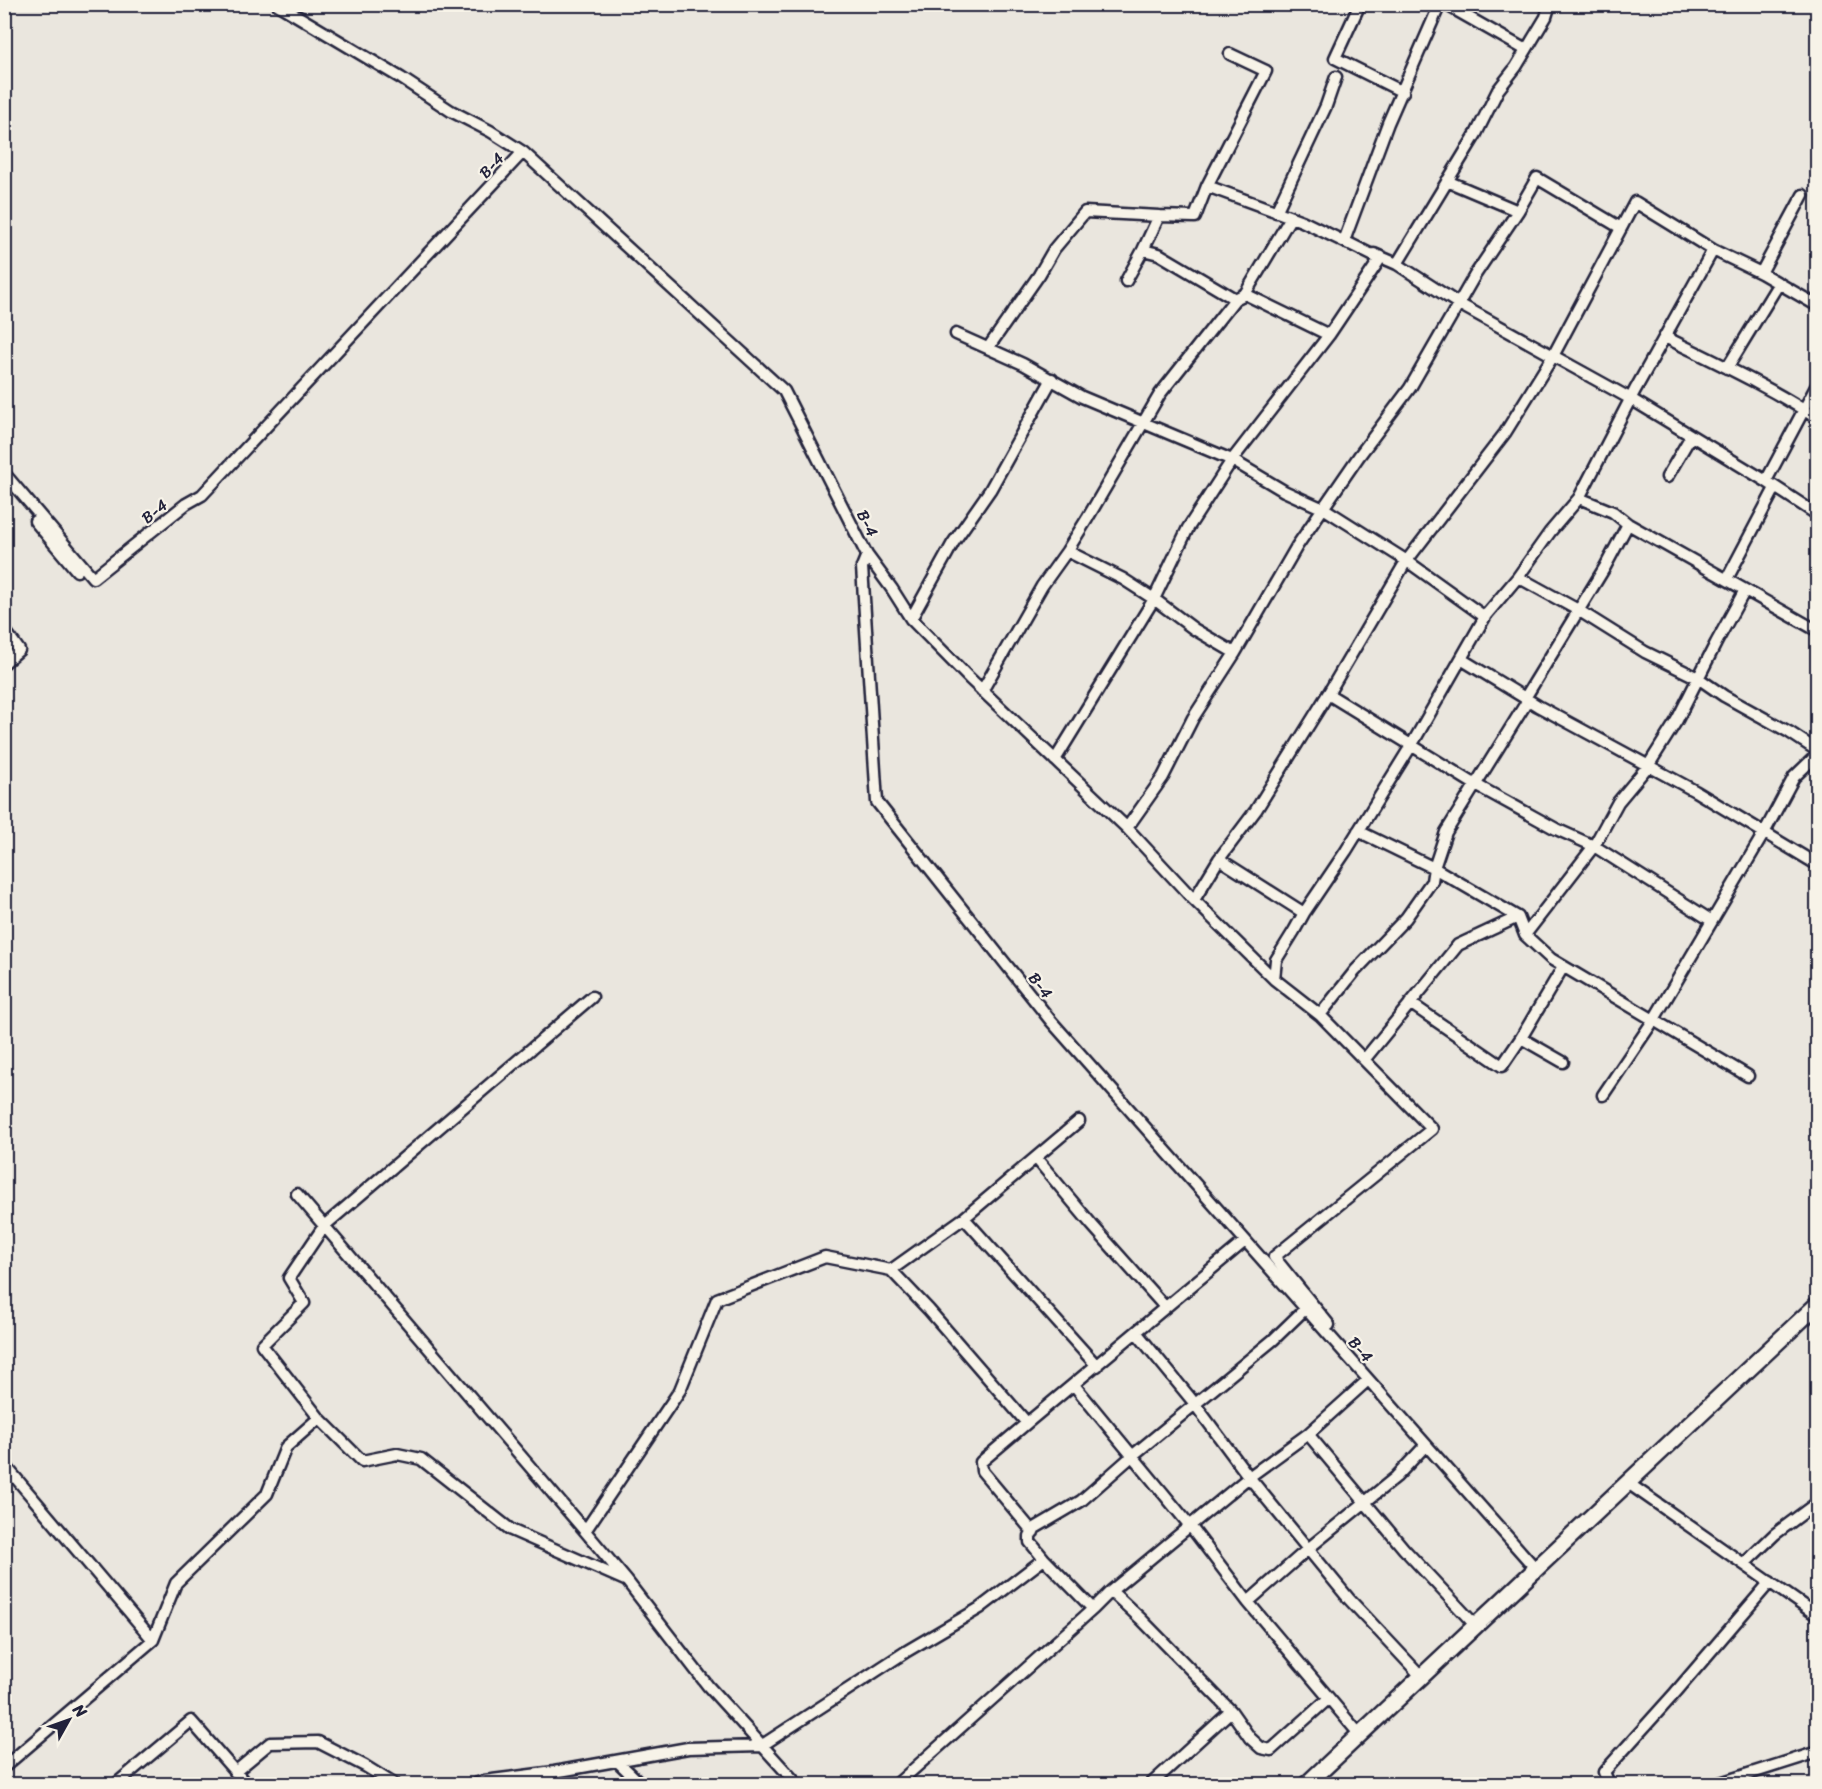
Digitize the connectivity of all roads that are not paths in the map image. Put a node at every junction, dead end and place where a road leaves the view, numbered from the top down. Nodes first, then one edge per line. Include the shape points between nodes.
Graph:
1 (277, 4) edge
2 (1360, 4) edge
3 (1440, 4) edge
4 (1445, 4) edge
5 (1550, 4) edge
6 (1526, 50) junction
7 (1230, 54) dead end
8 (1336, 77) dead end
9 (1403, 92) junction
10 (523, 153) junction
11 (1447, 181) junction
12 (1207, 186) junction
13 (1803, 195) dead end
14 (1518, 211) junction
15 (1276, 212) junction
16 (1159, 216) junction
17 (1291, 217) junction
18 (1621, 228) junction
19 (1344, 242) junction
20 (1143, 250) junction
21 (1713, 250) junction
22 (1397, 264) junction
23 (1761, 273) junction
24 (1126, 281) dead end
25 (1779, 283) junction
26 (1240, 296) junction
27 (1459, 304) junction
28 (1818, 306) edge
29 (956, 333) dead end
30 (1329, 335) junction
31 (1665, 337) junction
32 (988, 348) junction
33 (1552, 356) junction
34 (1727, 368) junction
35 (1052, 379) junction
36 (1818, 383) edge
37 (1631, 399) junction
38 (1803, 409) junction
39 (1818, 419) edge
40 (1143, 423) junction
41 (1691, 436) junction
42 (1232, 460) junction
43 (4, 473) edge
44 (1667, 477) dead end
45 (4, 483) edge
46 (1771, 485) junction
47 (1580, 498) junction
48 (1321, 509) junction
49 (1818, 515) edge
50 (1628, 524) junction
51 (1067, 552) junction
52 (867, 555) junction
53 (1407, 561) junction
54 (77, 571) dead end
55 (1518, 577) junction
56 (1727, 579) junction
57 (1745, 590) junction
58 (1154, 599) junction
59 (1578, 610) junction
60 (1485, 617) junction
61 (911, 619) junction
62 (4, 629) edge
63 (1818, 631) edge
64 (1235, 654) junction
65 (1461, 659) junction
66 (4, 663) edge
67 (1698, 678) junction
68 (982, 691) junction
69 (1328, 694) junction
70 (1527, 699) junction
71 (1411, 746) junction
72 (1818, 752) edge
73 (1054, 760) junction
74 (1648, 766) junction
75 (1476, 785) junction
76 (1127, 828) junction
77 (1358, 831) junction
78 (1764, 833) junction
79 (1594, 846) junction
80 (1219, 859) junction
81 (1818, 865) edge
82 (1434, 868) junction
83 (1194, 900) junction
84 (1304, 913) junction
85 (1518, 917) junction
86 (1712, 921) junction
87 (1524, 935) junction
88 (1563, 967) junction
89 (1274, 979) junction
90 (592, 997) dead end
91 (1410, 1003) junction
92 (1320, 1015) junction
93 (1653, 1021) junction
94 (1521, 1038) junction
95 (1364, 1060) junction
96 (1563, 1062) dead end
97 (1748, 1076) dead end
98 (1603, 1095) dead end
99 (1079, 1121) dead end
100 (1036, 1158) junction
101 (297, 1194) dead end
102 (964, 1218) junction
103 (324, 1226) junction
104 (1245, 1241) junction
105 (891, 1270) junction
106 (1818, 1304) edge
107 (1166, 1307) junction
108 (1305, 1309) junction
109 (1136, 1332) junction
110 (1097, 1366) junction
111 (1368, 1380) junction
112 (1074, 1385) junction
113 (1195, 1405) junction
114 (319, 1418) junction
115 (1027, 1423) junction
116 (1308, 1434) junction
117 (1423, 1442) junction
118 (1132, 1456) junction
119 (4, 1464) edge
120 (1248, 1477) junction
121 (1628, 1483) junction
122 (1365, 1502) junction
123 (1818, 1502) edge
124 (1191, 1527) junction
125 (585, 1531) junction
126 (1033, 1532) junction
127 (1309, 1548) junction
128 (1044, 1559) junction
129 (1744, 1564) junction
130 (1536, 1569) junction
131 (627, 1581) junction
132 (1770, 1582) junction
133 (1111, 1591) junction
134 (1248, 1602) junction
135 (1093, 1609) junction
136 (1818, 1616) edge
137 (1476, 1626) junction
138 (153, 1640) junction
139 (1422, 1677) junction
140 (1328, 1698) junction
141 (1231, 1711) junction
142 (1360, 1735) junction
143 (761, 1746) junction
144 (1818, 1752) edge
145 (617, 1761) junction
146 (4, 1767) edge
147 (235, 1772) junction
148 (116, 1785) edge
149 (246, 1785) edge
150 (394, 1785) edge
151 (475, 1785) edge
152 (641, 1785) edge
153 (797, 1785) edge
154 (897, 1785) edge
155 (1150, 1785) edge
156 (1307, 1785) edge
157 (1609, 1785) edge
158 (1717, 1785) edge

1 - 10 street
2 - 9 street via 1335,58
3 - 9 street
4 - 6 street
5 - 6 street
6 - 11 street via 1498,90
7 - 12 street via 1266,71
8 - 15 street
9 - 19 street
10 - 43 street, B-4 via 202,495 93,578
10 - 52 street, B-4 via 784,391
11 - 14 street
11 - 22 street
12 - 15 street
12 - 16 street via 1195,217
13 - 23 street
14 - 18 street via 1537,178
14 - 27 street
15 - 17 street
16 - 20 street
16 - 32 street via 1085,212 1054,249
17 - 19 street
17 - 26 street
18 - 21 street via 1635,202
18 - 33 street
19 - 22 street
19 - 30 street via 1380,259
20 - 24 street
20 - 26 street via 1159,254
21 - 23 street
21 - 31 street
22 - 27 street
23 - 25 street
25 - 28 street
25 - 34 street
26 - 30 street
26 - 40 street via 1160,394
27 - 33 street
27 - 48 street via 1410,388
29 - 32 street
30 - 42 street
31 - 34 street
31 - 37 street
32 - 35 street
33 - 37 street
33 - 53 street via 1505,433
34 - 38 street
35 - 40 street via 1082,397
35 - 61 street via 990,490 952,543
36 - 38 street
37 - 41 street
37 - 47 street
38 - 39 street
38 - 46 street
40 - 42 street
40 - 51 street
41 - 44 street
41 - 46 street
42 - 48 street
42 - 58 street via 1188,528
45 - 54 street
46 - 49 street
46 - 56 street
47 - 50 street
47 - 55 street
48 - 53 street
48 - 64 street
50 - 56 street
50 - 59 street
51 - 58 street
51 - 68 street via 1042,585
52 - 61 street
52 - 104 street, B-4 via 862,567 877,802 1051,1021
53 - 60 street
53 - 69 street
55 - 59 street
55 - 60 street
56 - 57 street
57 - 63 street
57 - 67 street
58 - 64 street
58 - 73 street
59 - 67 street via 1645,652
59 - 70 street
60 - 65 street
61 - 68 street
62 - 66 street via 19,650
64 - 76 street via 1193,718 1163,777
65 - 70 street
65 - 71 street
67 - 72 street
67 - 74 street
68 - 73 street
69 - 71 street
69 - 80 street via 1256,810
70 - 74 street
70 - 75 street
71 - 75 street
71 - 77 street
72 - 78 street via 1794,777
73 - 76 street
74 - 78 street
74 - 79 street via 1618,802
75 - 79 street
75 - 82 street via 1446,832
76 - 83 street
77 - 82 street
77 - 84 street
78 - 81 street
78 - 86 street
79 - 86 street
79 - 87 street
80 - 83 street
80 - 84 street
82 - 85 street
82 - 92 street via 1432,880 1406,918 1355,971
83 - 89 street
84 - 89 street via 1276,960
85 - 87 street
85 - 91 street via 1458,945
86 - 93 street
87 - 88 street
88 - 93 street
88 - 94 street
89 - 92 street
90 - 103 street
91 - 94 street via 1502,1066
91 - 95 street
92 - 95 street
93 - 97 street
93 - 98 street
94 - 96 street
95 - 117 street via 1432,1129 1274,1257
99 - 100 street
100 - 102 street
100 - 107 street
101 - 103 street
102 - 105 street
102 - 110 street
103 - 114 street via 289,1278 304,1303 262,1345
103 - 125 street
104 - 107 street
104 - 108 street, B-4
105 - 115 street
105 - 125 street via 825,1257 717,1299 680,1390
106 - 121 highway
107 - 109 street
108 - 111 street, B-4
108 - 113 street
109 - 110 street
109 - 113 street
110 - 112 street
111 - 116 street
111 - 117 street, B-4
112 - 115 street
112 - 118 street
113 - 118 street
113 - 120 street
114 - 131 street via 362,1461 397,1454 420,1459 511,1530
114 - 138 street via 286,1448 267,1494 176,1583
115 - 126 street via 981,1462 982,1471
116 - 120 street
116 - 122 street
117 - 122 street via 1396,1477
117 - 130 street, B-4
118 - 124 street
118 - 126 street via 1082,1501
119 - 138 street
120 - 124 street
120 - 127 street
121 - 129 street
121 - 130 highway
122 - 127 street
122 - 137 street
123 - 129 street via 1775,1534
124 - 133 street
124 - 134 street
125 - 131 street
126 - 128 street via 1030,1542
127 - 134 street
127 - 139 street via 1349,1599
128 - 135 street
128 - 143 street via 980,1608
129 - 132 street
130 - 137 highway
131 - 143 street via 708,1686
132 - 136 street
132 - 157 street via 1604,1772
133 - 135 street
133 - 141 street
134 - 140 street
135 - 154 street
137 - 139 highway
138 - 146 street
139 - 142 highway
140 - 141 street via 1271,1750 1250,1738
140 - 142 street
141 - 155 street
142 - 156 highway
143 - 145 street via 688,1748
143 - 153 street
144 - 158 street
145 - 151 street
145 - 152 street
147 - 148 street via 191,1721
147 - 149 street
147 - 150 street via 270,1743 318,1742

